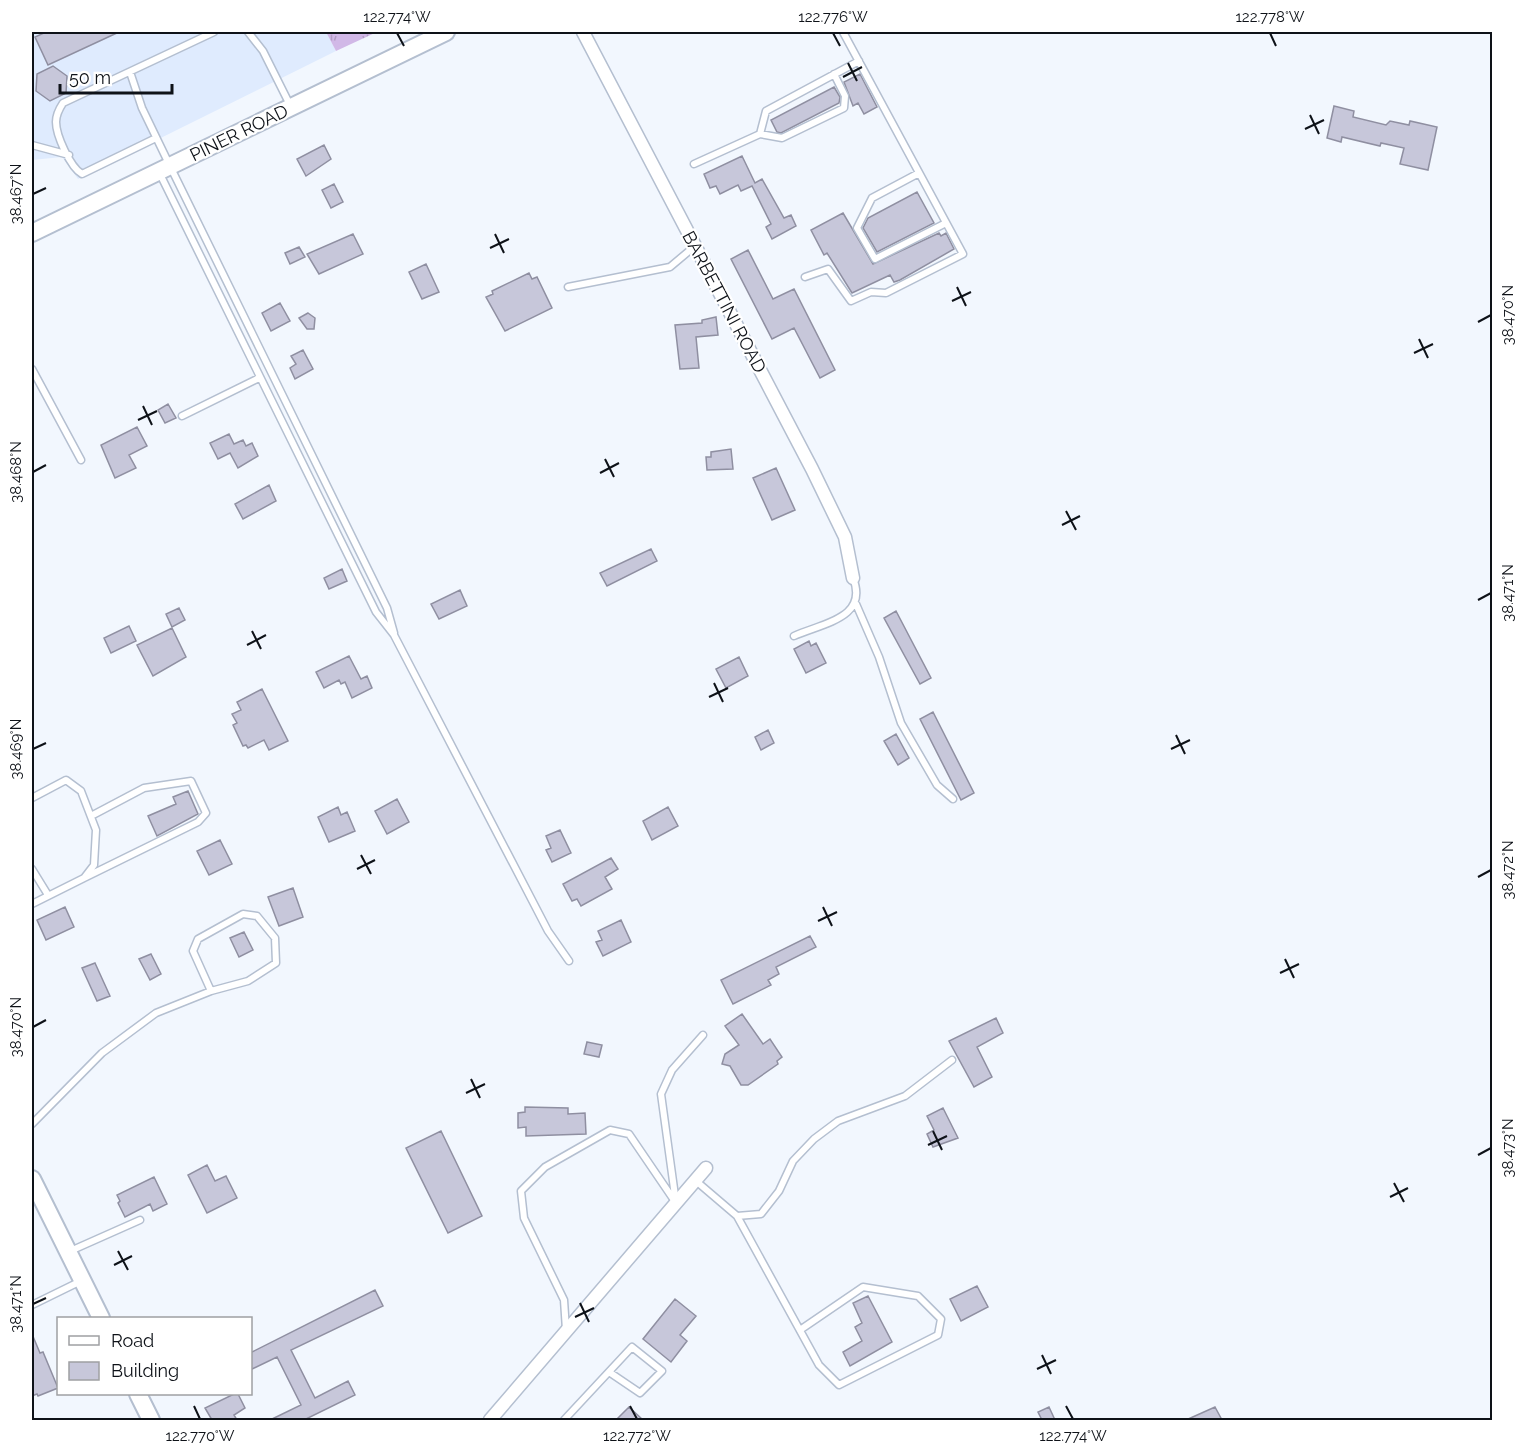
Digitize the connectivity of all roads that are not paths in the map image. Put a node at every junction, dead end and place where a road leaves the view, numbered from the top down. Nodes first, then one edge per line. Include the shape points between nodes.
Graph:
1 (214, 32) edge
2 (248, 32) edge
3 (447, 32) edge
4 (583, 32) edge
5 (843, 32) edge
6 (859, 61) junction
7 (130, 72) junction
8 (834, 74) junction
9 (291, 108) junction
10 (760, 134) junction
11 (156, 138) junction
12 (32, 146) edge
13 (69, 155) junction
14 (694, 164) dead end
15 (164, 169) junction
16 (919, 173) junction
17 (946, 223) junction
18 (32, 231) edge
19 (695, 246) junction
20 (805, 277) dead end
21 (568, 287) dead end
22 (32, 369) edge
23 (259, 378) junction
24 (182, 416) dead end
25 (81, 460) dead end
26 (853, 578) joint
27 (856, 604) junction
28 (394, 635) junction
29 (794, 636) dead end
30 (32, 798) edge
31 (952, 799) dead end
32 (90, 816) junction
33 (32, 869) edge
34 (84, 878) junction
35 (48, 895) junction
36 (32, 903) edge
37 (569, 960) dead end
38 (211, 992) junction
39 (704, 1035) dead end
40 (952, 1060) dead end
41 (32, 1124) edge
42 (706, 1168) dead end
43 (32, 1179) edge
44 (695, 1180) junction
45 (676, 1203) junction
46 (737, 1216) junction
47 (140, 1220) dead end
48 (68, 1252) junction
49 (82, 1281) junction
50 (32, 1305) edge
51 (100, 1317) edge
52 (567, 1330) junction
53 (800, 1330) junction
54 (609, 1372) junction
55 (138, 1395) edge
56 (151, 1420) edge
57 (490, 1420) edge
58 (564, 1420) edge

1 - 7 lane
2 - 9 lane via 263,51
3 - 9 street, PINER ROAD
4 - 19 street, BARBETTINI ROAD
5 - 6 lane
6 - 8 lane
6 - 16 lane
7 - 11 lane
7 - 13 lane via 63,103 56,128
8 - 10 lane via 766,111
8 - 10 lane via 845,96 844,108 782,138
9 - 15 street, PINER ROAD
10 - 14 lane
11 - 13 lane via 82,174
11 - 15 lane
12 - 13 lane
15 - 18 street, PINER ROAD
15 - 23 lane
15 - 28 lane via 387,608
16 - 17 lane
16 - 17 lane via 872,198 857,228 875,259
17 - 20 lane via 963,254 886,293 872,292 852,301 828,269
19 - 21 lane via 669,267
19 - 26 street, BARBETTINI ROAD via 845,537
22 - 25 lane
23 - 24 lane
23 - 28 lane via 376,612
26 - 27 lane via 859,594
27 - 29 lane via 835,619
27 - 31 lane via 901,723 937,785
28 - 37 lane via 548,931
30 - 32 lane via 66,780 81,791
32 - 34 lane via 96,830 94,865
32 - 34 lane via 144,788 191,781 206,813 198,822
33 - 35 lane
34 - 35 lane
35 - 36 lane
38 - 38 lane via 249,981 276,963 275,938 257,916 243,914 198,939 193,951
38 - 41 lane via 156,1013 102,1053
39 - 45 lane via 672,1070 661,1094
40 - 46 lane via 905,1096 838,1121 813,1139 793,1161 780,1191 761,1214
42 - 44 street
43 - 48 street
44 - 45 street
44 - 46 lane
45 - 52 street
45 - 52 lane via 629,1134 610,1130 545,1167 521,1191 524,1218 564,1300
46 - 53 lane
47 - 48 lane
48 - 49 street
49 - 50 lane
49 - 51 street
52 - 57 street
53 - 53 lane via 819,1365 839,1385 938,1335 941,1319 918,1296 863,1287
54 - 54 lane via 632,1347 662,1371 640,1393
54 - 58 lane
55 - 56 street

